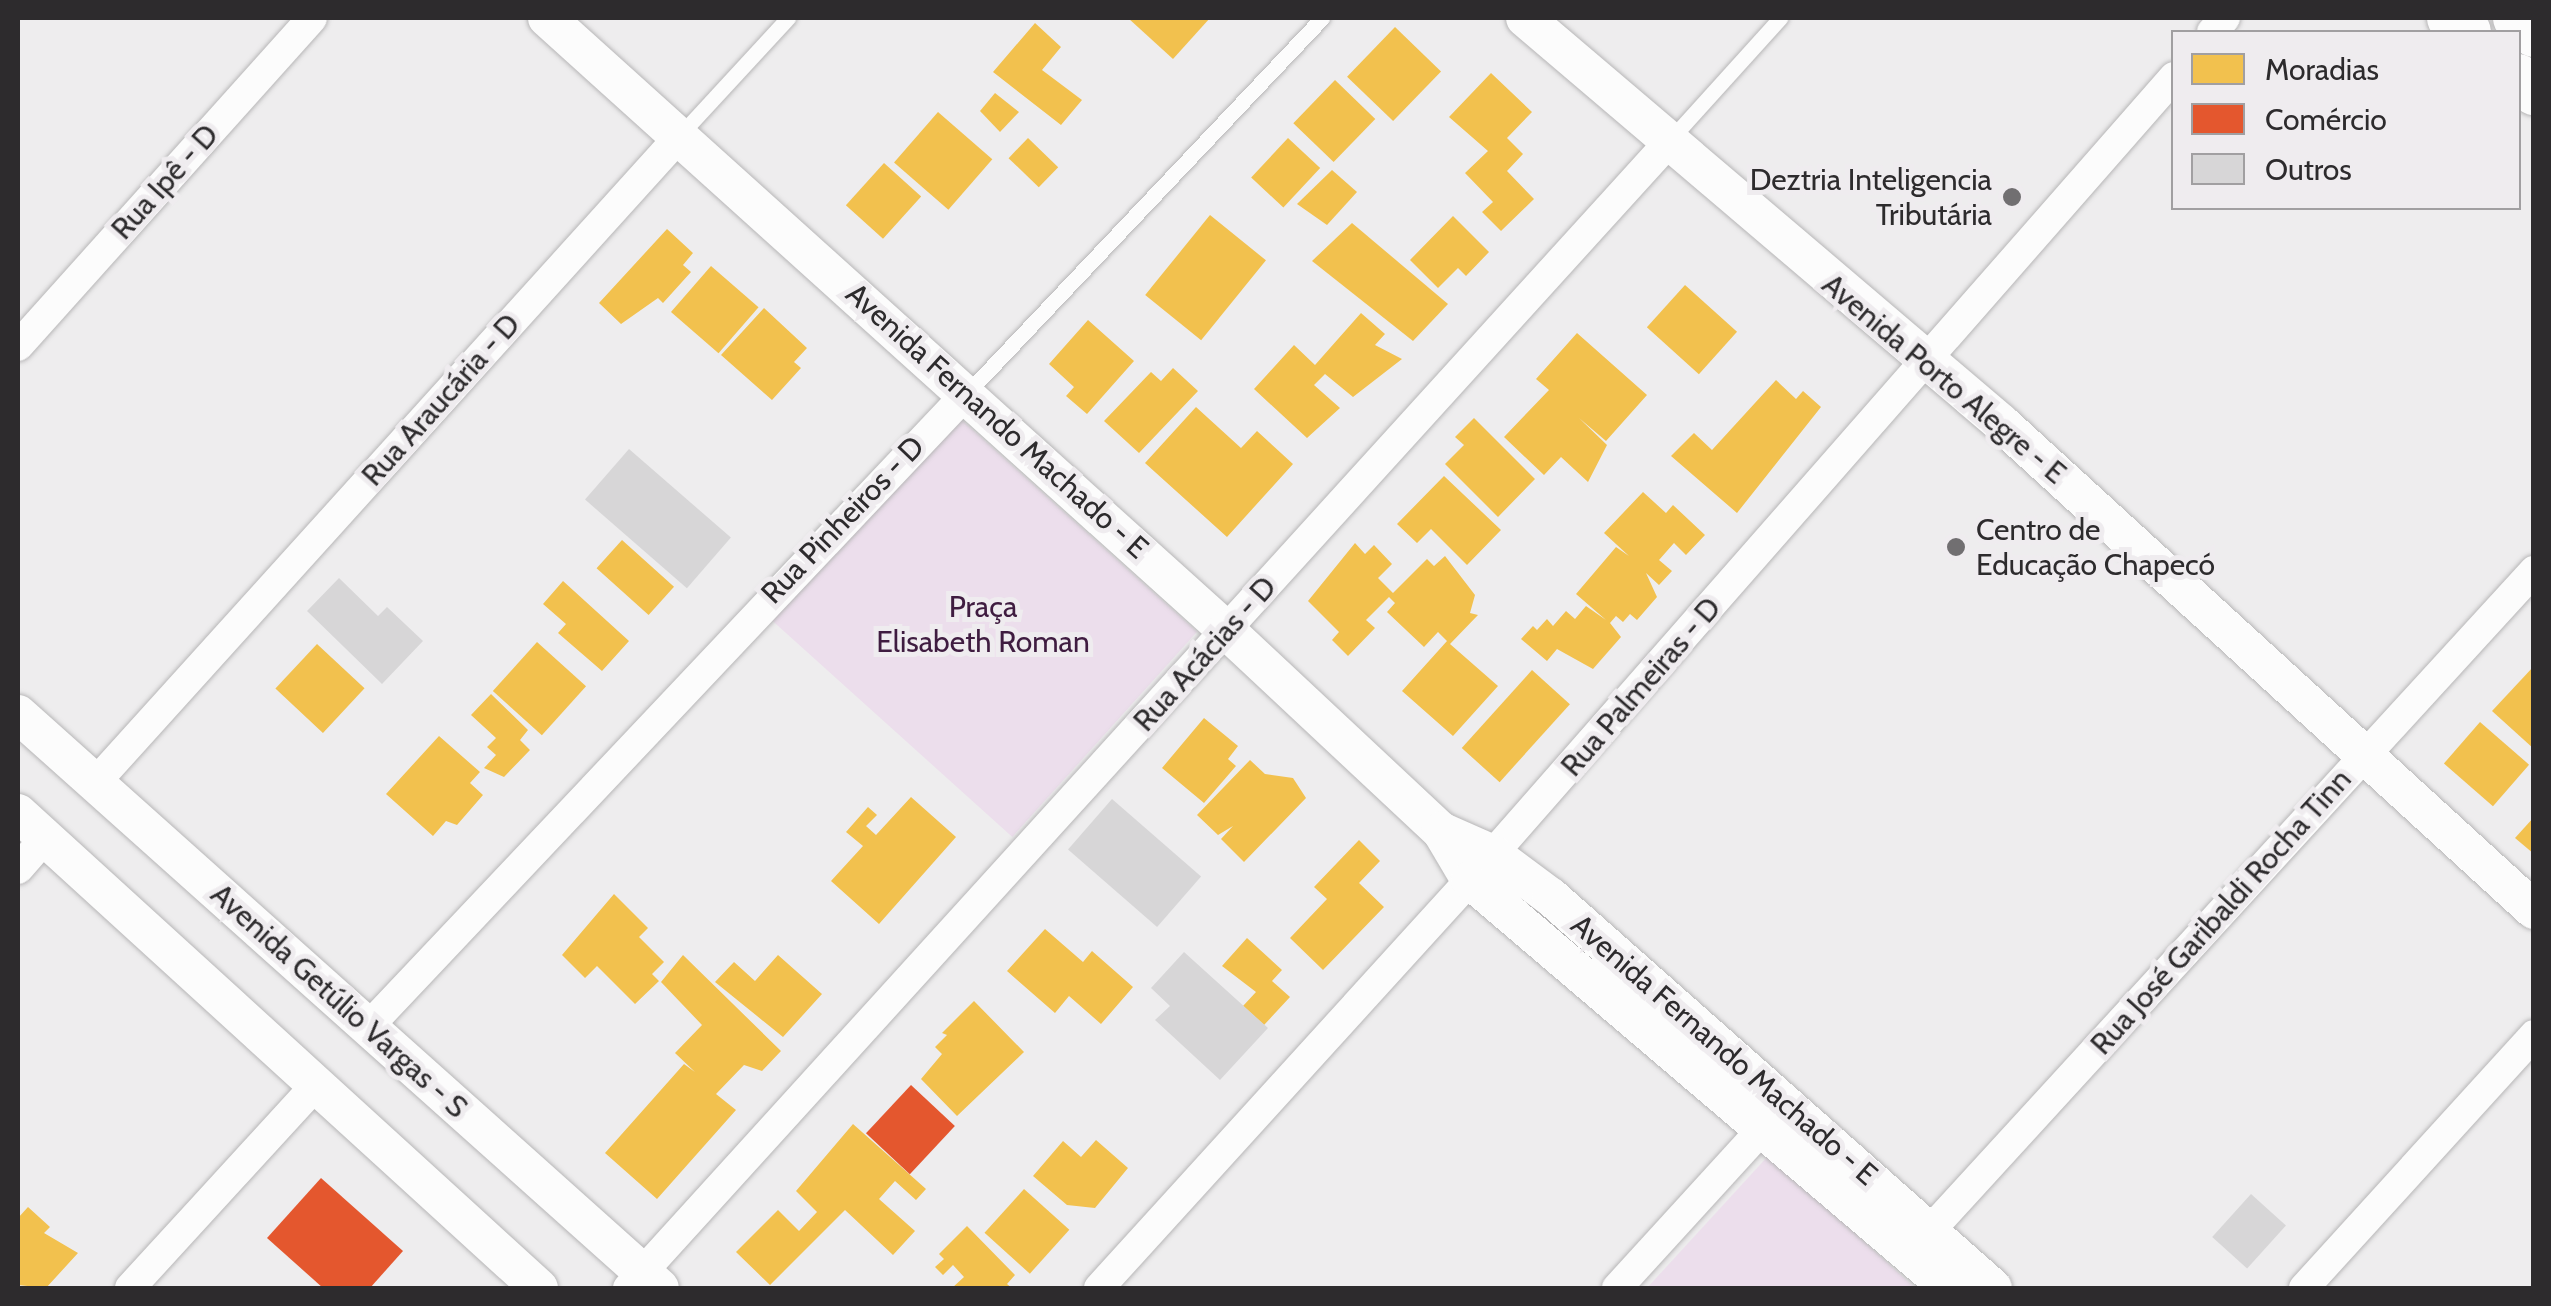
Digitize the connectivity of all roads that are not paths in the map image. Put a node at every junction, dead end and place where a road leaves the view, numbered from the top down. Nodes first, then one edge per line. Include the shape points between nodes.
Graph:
1 (312, 18) edge
2 (547, 18) edge
3 (788, 18) edge
4 (1322, 18) edge
5 (1524, 18) edge
6 (1780, 18) edge
7 (2516, 18) edge
8 (2534, 33) edge
9 (2171, 81) edge
10 (679, 137) junction
11 (1668, 143) junction
12 (18, 346) edge
13 (1928, 362) junction
14 (968, 392) junction
15 (2534, 571) edge
16 (1226, 630) junction
17 (18, 714) edge
18 (2364, 756) junction
19 (94, 783) junction
20 (18, 813) edge
21 (45, 838) junction
22 (1481, 867) junction
23 (18, 869) edge
24 (2534, 910) edge
25 (368, 1028) junction
26 (2534, 1035) edge
27 (316, 1084) junction
28 (1774, 1116) junction
29 (1919, 1242) junction
30 (644, 1283) edge
31 (130, 1288) edge
32 (538, 1288) edge
33 (1099, 1288) edge
34 (1617, 1288) edge
35 (1949, 1288) edge
36 (1993, 1288) edge
37 (2304, 1288) edge

1 - 12 street, Rua Ipê - D
2 - 10 street, Avenida Fernando Machado - E
3 - 10 lane, Rua Araucária - D
4 - 14 lane, Rua Pinheiros - D
5 - 11 street, Avenida Porto Alegre - E
6 - 11 lane, Rua Acácias - D
7 - 8 main road
9 - 13 street, Rua Palmeiras - D
10 - 14 street, Avenida Fernando Machado - E
10 - 19 street, Rua Araucária - D
11 - 13 street, Avenida Porto Alegre - E
11 - 16 street, Rua Acácias - D
13 - 18 street, Avenida Porto Alegre - E
13 - 22 street, Rua Palmeiras - D
14 - 16 street, Avenida Fernando Machado - E
14 - 25 street, Rua Pinheiros - D
15 - 18 street, Rua José Garibaldi Rocha Tinn
16 - 22 street, Avenida Fernando Machado - E
16 - 30 street, Rua Acácias - D
17 - 19 street, Avenida Getúlio Vargas - S
18 - 24 street, Avenida Porto Alegre - E
18 - 29 street, Rua José Garibaldi Rocha Tinn
19 - 25 street, Avenida Getúlio Vargas - S
20 - 21 street
21 - 23 street
21 - 27 street
22 - 28 street, Avenida Fernando Machado - E
22 - 33 street, Rua Palmeiras - D
25 - 30 street, Avenida Getúlio Vargas - S
26 - 37 street
27 - 31 street
27 - 32 street
28 - 29 street, Avenida Fernando Machado - E
28 - 34 street
29 - 35 street, Avenida Fernando Machado - E
29 - 36 street, Avenida Fernando Machado - E

